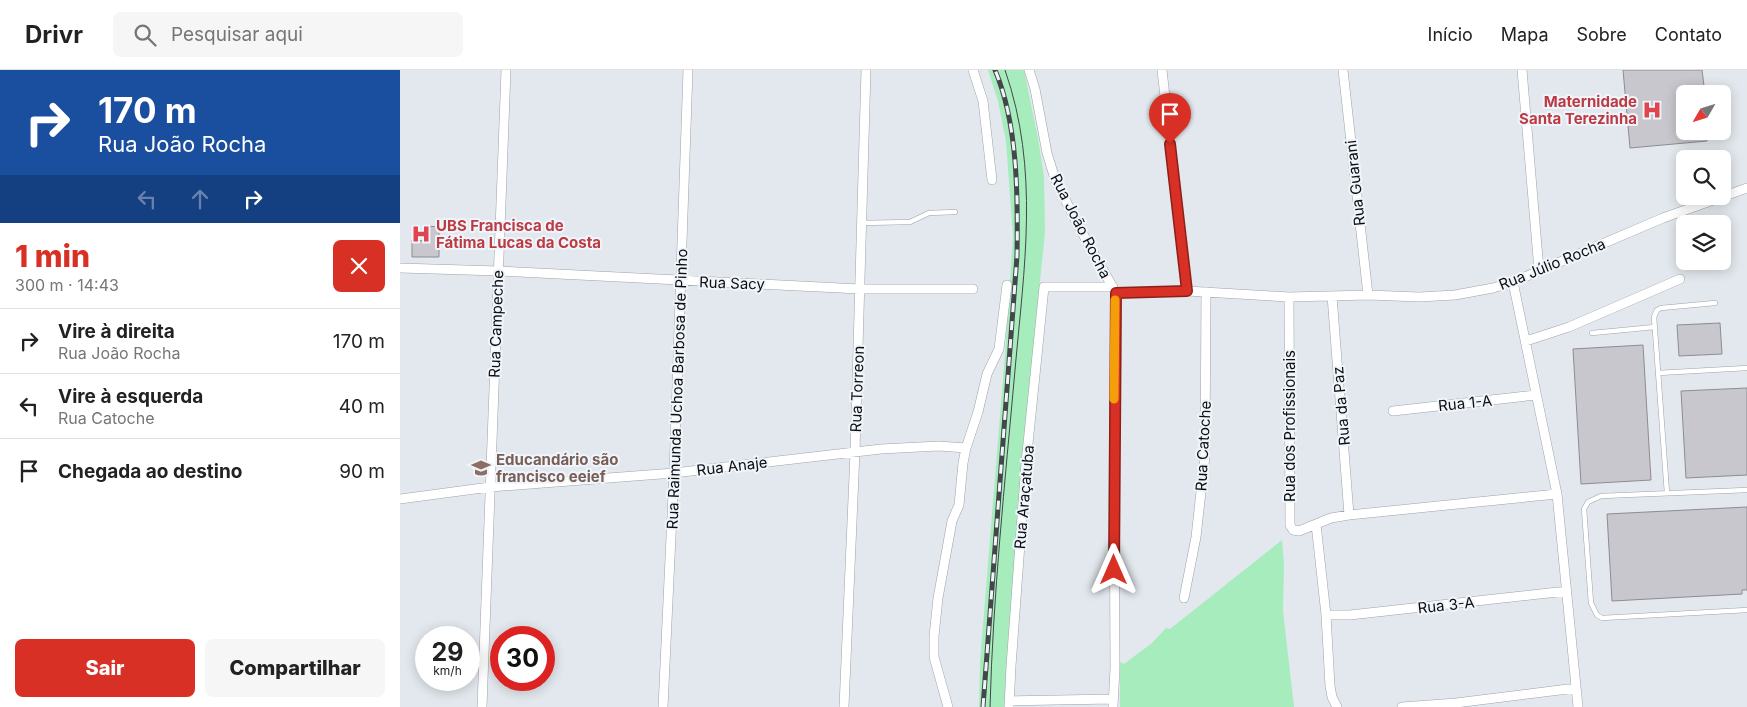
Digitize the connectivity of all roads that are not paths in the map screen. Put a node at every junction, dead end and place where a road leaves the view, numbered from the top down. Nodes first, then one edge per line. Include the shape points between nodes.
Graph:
1 (506, 70) edge
2 (688, 70) edge
3 (866, 70) edge
4 (973, 70) edge
5 (1029, 70) edge
6 (1162, 70) edge
7 (1343, 70) edge
8 (1522, 70) edge
9 (992, 180) dead end
10 (1747, 188) edge
11 (955, 212) dead end
12 (862, 223) junction
13 (400, 268) edge
14 (1540, 270) junction
15 (498, 271) junction
16 (1680, 279) dead end
17 (682, 281) junction
18 (1513, 282) junction
19 (1007, 285) dead end
20 (860, 289) junction
21 (973, 290) dead end
22 (1114, 290) junction
23 (1187, 291) junction
24 (1206, 292) junction
25 (1368, 295) junction
26 (1289, 296) junction
27 (1332, 296) junction
28 (1715, 303) dead end
29 (1655, 327) junction
30 (1592, 333) dead end
31 (1526, 341) junction
32 (1747, 368) edge
33 (1658, 373) junction
34 (1536, 395) junction
35 (1394, 411) dead end
36 (966, 448) junction
37 (855, 452) junction
38 (674, 473) junction
39 (490, 487) junction
40 (1747, 490) edge
41 (1557, 494) junction
42 (1667, 494) junction
43 (400, 499) edge
44 (1350, 515) junction
45 (1316, 524) junction
46 (1567, 591) junction
47 (1184, 598) dead end
48 (1747, 610) edge
49 (1326, 615) junction
50 (1576, 688) junction
51 (1113, 703) edge
52 (1009, 704) edge
53 (482, 707) edge
54 (662, 707) edge
55 (844, 707) edge
56 (948, 707) edge
57 (1337, 707) edge
58 (1402, 707) edge
59 (1578, 707) edge

1 - 15 street, Rua Campeche
2 - 17 street, Rua Raimunda Uchoa Barbosa de Pinho
3 - 12 street, Rua Torreon
4 - 9 street via 984,101
5 - 22 street, Rua João Rocha via 1055,179
6 - 23 street
7 - 25 street, Rua Guarani
8 - 14 street
10 - 14 street, Rua Júlio Rocha via 1663,218
11 - 12 lane via 929,213 910,222
12 - 20 street, Rua Torreon
13 - 15 street, Rua Sacy
14 - 18 street, Rua Júlio Rocha
15 - 17 street, Rua Sacy
15 - 39 street, Rua Campeche
16 - 31 street via 1569,327
17 - 20 street, Rua Sacy
17 - 38 street, Rua Raimunda Uchoa Barbosa de Pinho
18 - 25 street, Rua Júlio Rocha via 1455,296
18 - 31 street
19 - 36 street via 1000,349 988,374
20 - 21 street, Rua Sacy
20 - 37 street, Rua Torreon
22 - 23 street, Rua João Rocha
22 - 51 street, Rua João Rocha
22 - 52 street, Rua Araçatuba via 1044,287 1026,463
23 - 24 street, Rua João Rocha
24 - 26 street, Rua João Rocha
24 - 47 street, Rua Catoche via 1204,456 1196,537
25 - 27 street, Rua Júlio Rocha
26 - 27 street, Rua Júlio Rocha
26 - 45 street, Rua dos Profissionais via 1290,526 1299,531
27 - 44 street, Rua da Paz
28 - 29 lane via 1661,308 1655,313
29 - 30 lane
29 - 33 lane
31 - 34 street
32 - 33 lane
33 - 42 lane
34 - 35 street, Rua 1-A
34 - 41 street
36 - 37 street, Rua Anaje via 939,446
36 - 56 street via 959,506 952,521 934,636 934,657
37 - 38 street, Rua Anaje
37 - 55 street, Rua Torreon
38 - 39 street, Rua Anaje
38 - 54 street, Rua Raimunda Uchoa Barbosa de Pinho
39 - 43 street, Rua Anaje
39 - 53 street, Rua Campeche
40 - 42 lane
41 - 44 street, Rua dos Profissionais
41 - 46 street
42 - 48 lane via 1601,496 1588,502 1584,509 1591,603 1597,615 1602,618
44 - 45 street, Rua dos Profissionais
45 - 49 street
46 - 49 street, Rua 3-A
46 - 50 street
49 - 57 street via 1330,686
50 - 58 street
50 - 59 street
51 - 52 street

